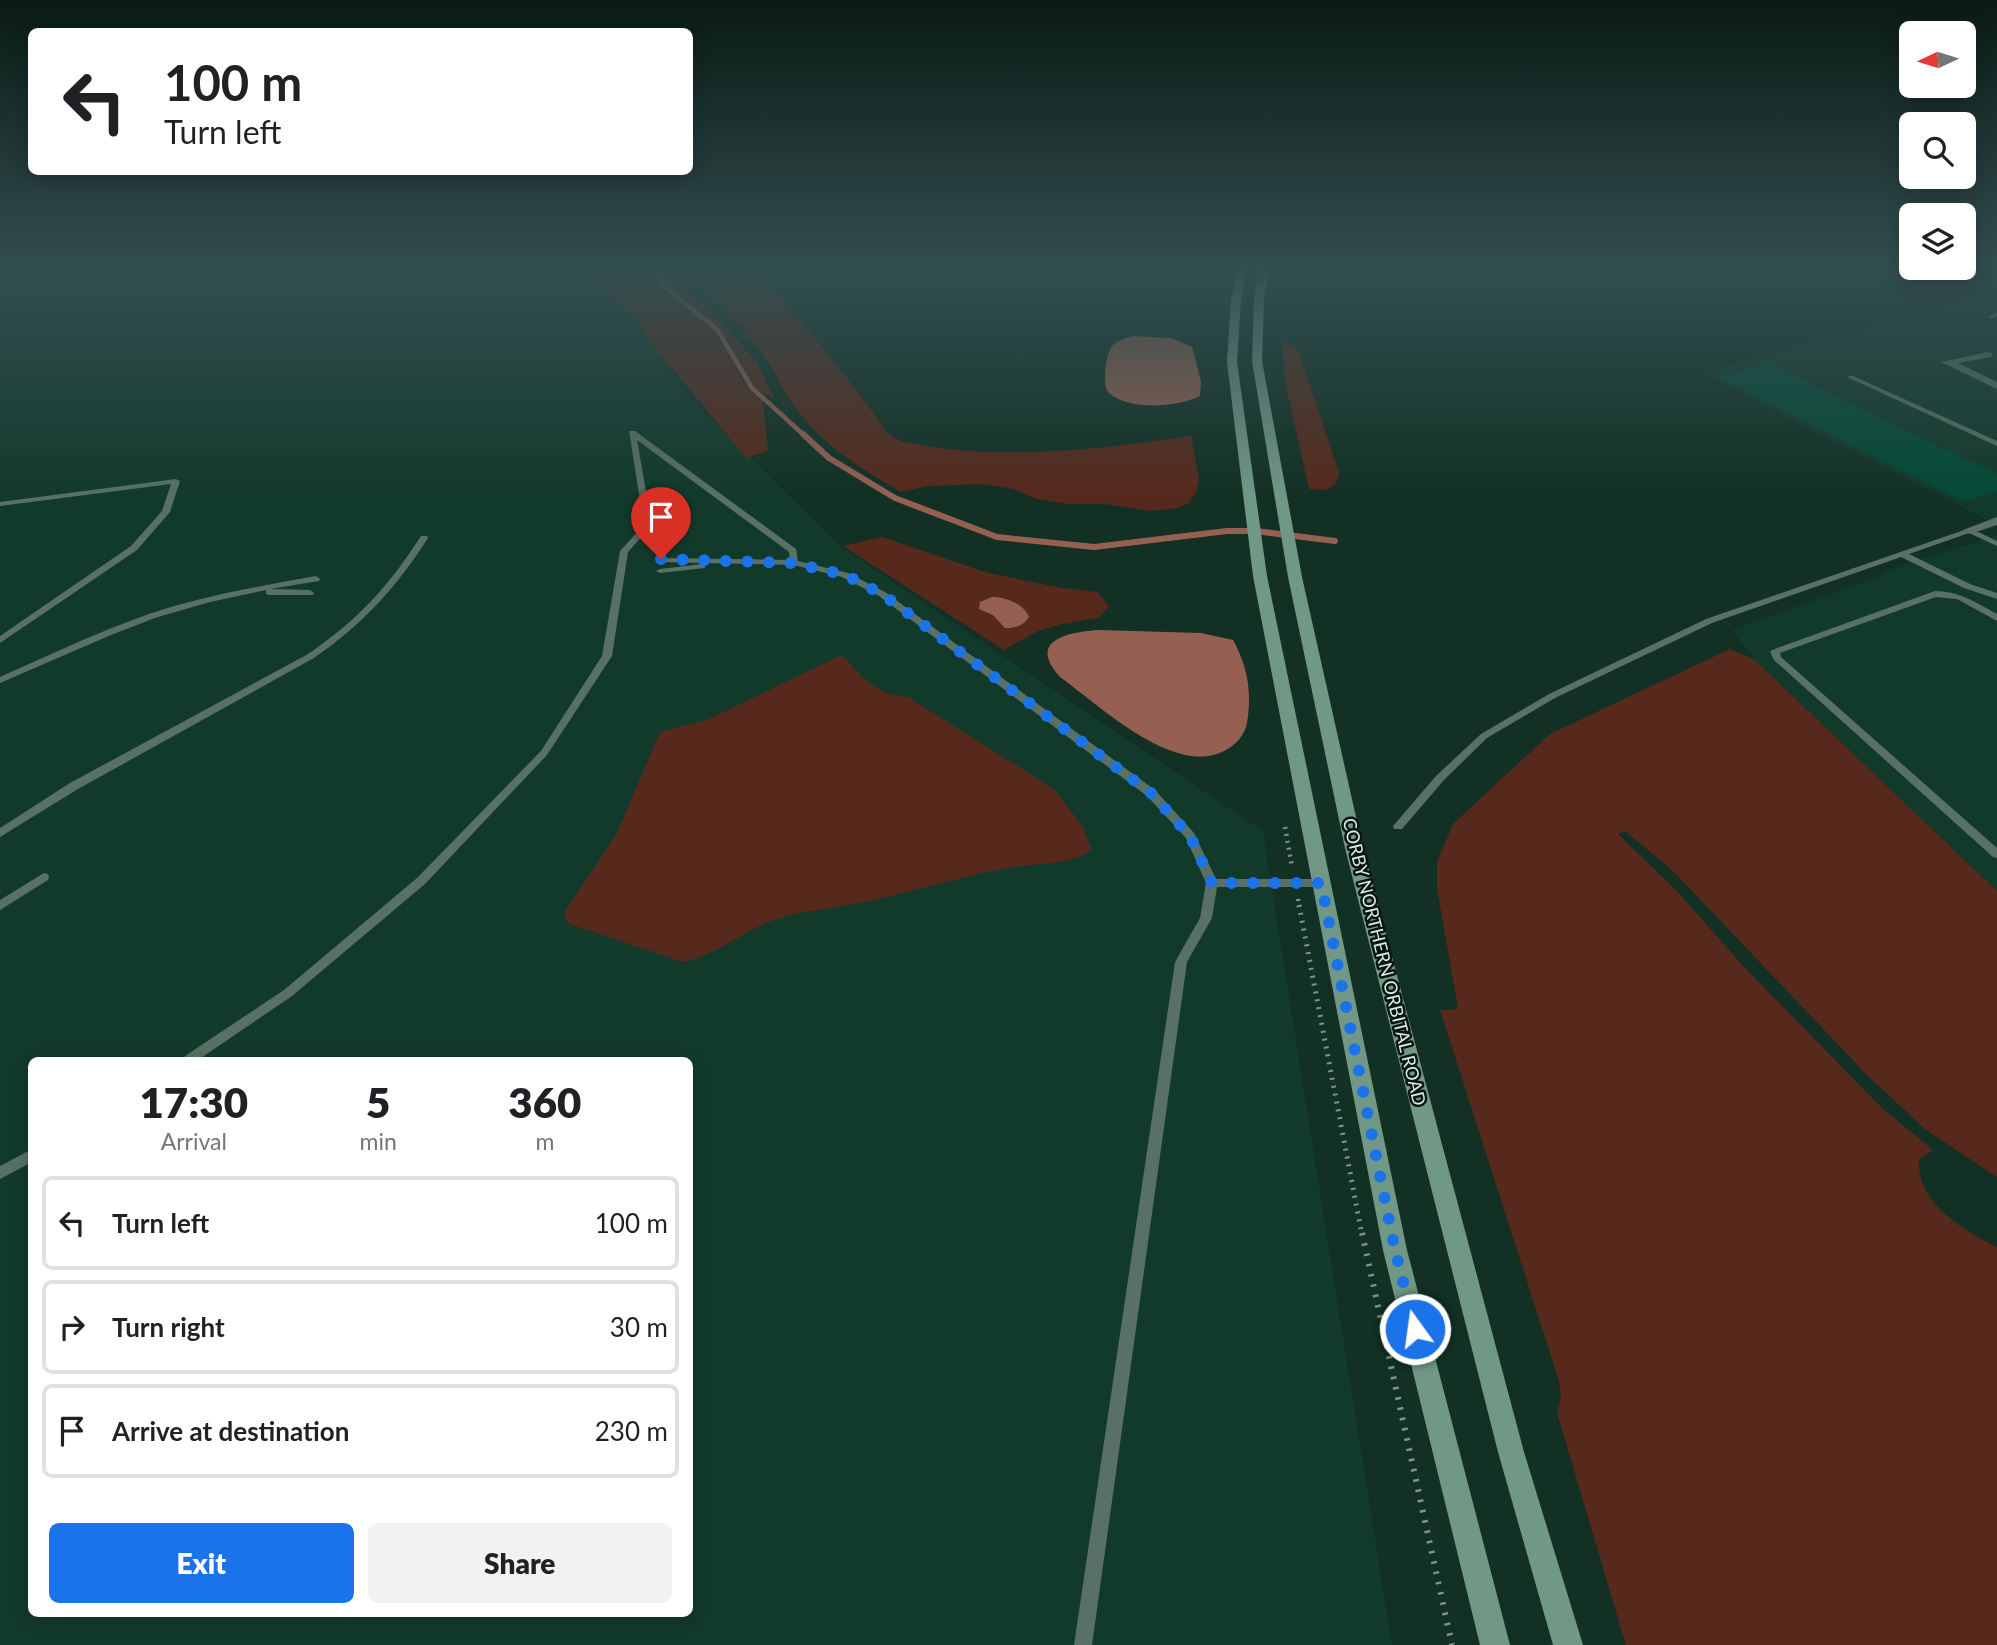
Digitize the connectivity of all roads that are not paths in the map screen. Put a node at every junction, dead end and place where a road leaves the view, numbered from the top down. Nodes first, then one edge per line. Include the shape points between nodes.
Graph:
1 (1233, 345) edge
2 (1258, 345) edge
3 (1988, 355) dead end
4 (1852, 377) dead end
5 (1997, 386) edge
6 (1997, 444) edge
7 (0, 504) edge
8 (1997, 521) edge
9 (1970, 530) junction
10 (424, 538) dead end
11 (1997, 544) edge
12 (1902, 554) junction
13 (661, 559) dead end
14 (736, 561) junction
15 (794, 563) junction
16 (660, 571) dead end
17 (316, 579) dead end
18 (238, 592) junction
19 (310, 593) dead end
20 (1997, 596) edge
21 (1997, 618) edge
22 (0, 640) edge
23 (0, 680) edge
24 (1398, 826) dead end
25 (0, 833) edge
26 (1997, 854) edge
27 (44, 877) dead end
28 (1212, 883) junction
29 (1321, 883) junction
30 (0, 906) edge
31 (193, 1057) edge
32 (28, 1158) edge
33 (0, 1173) edge
34 (1083, 1645) edge
35 (1495, 1645) edge
36 (1568, 1645) edge

1 - 29 street via 1260,576
2 - 36 street, CORBY NORTHERN ORBITAL ROAD via 1295,577 1354,848 1511,1452
3 - 5 street via 1946,362
4 - 6 lane
7 - 22 lane via 176,481 166,512 134,548
8 - 9 street
9 - 11 lane
9 - 12 lane
10 - 25 lane via 385,596 342,636 74,786
12 - 20 lane
12 - 24 lane via 1709,621 1552,696 1485,736
13 - 14 lane
14 - 15 lane
14 - 16 lane
15 - 28 lane via 845,575 882,594 1151,793 1190,836
15 - 31 lane via 793,551 632,433 648,525 624,551 607,656 544,753 421,881 288,993
17 - 18 lane
18 - 19 lane
18 - 23 lane via 133,622
21 - 26 lane via 1956,596 1935,594 1775,652
27 - 30 lane
28 - 29 lane
28 - 34 lane via 1206,918 1181,962
29 - 35 street via 1395,1250
32 - 33 lane

